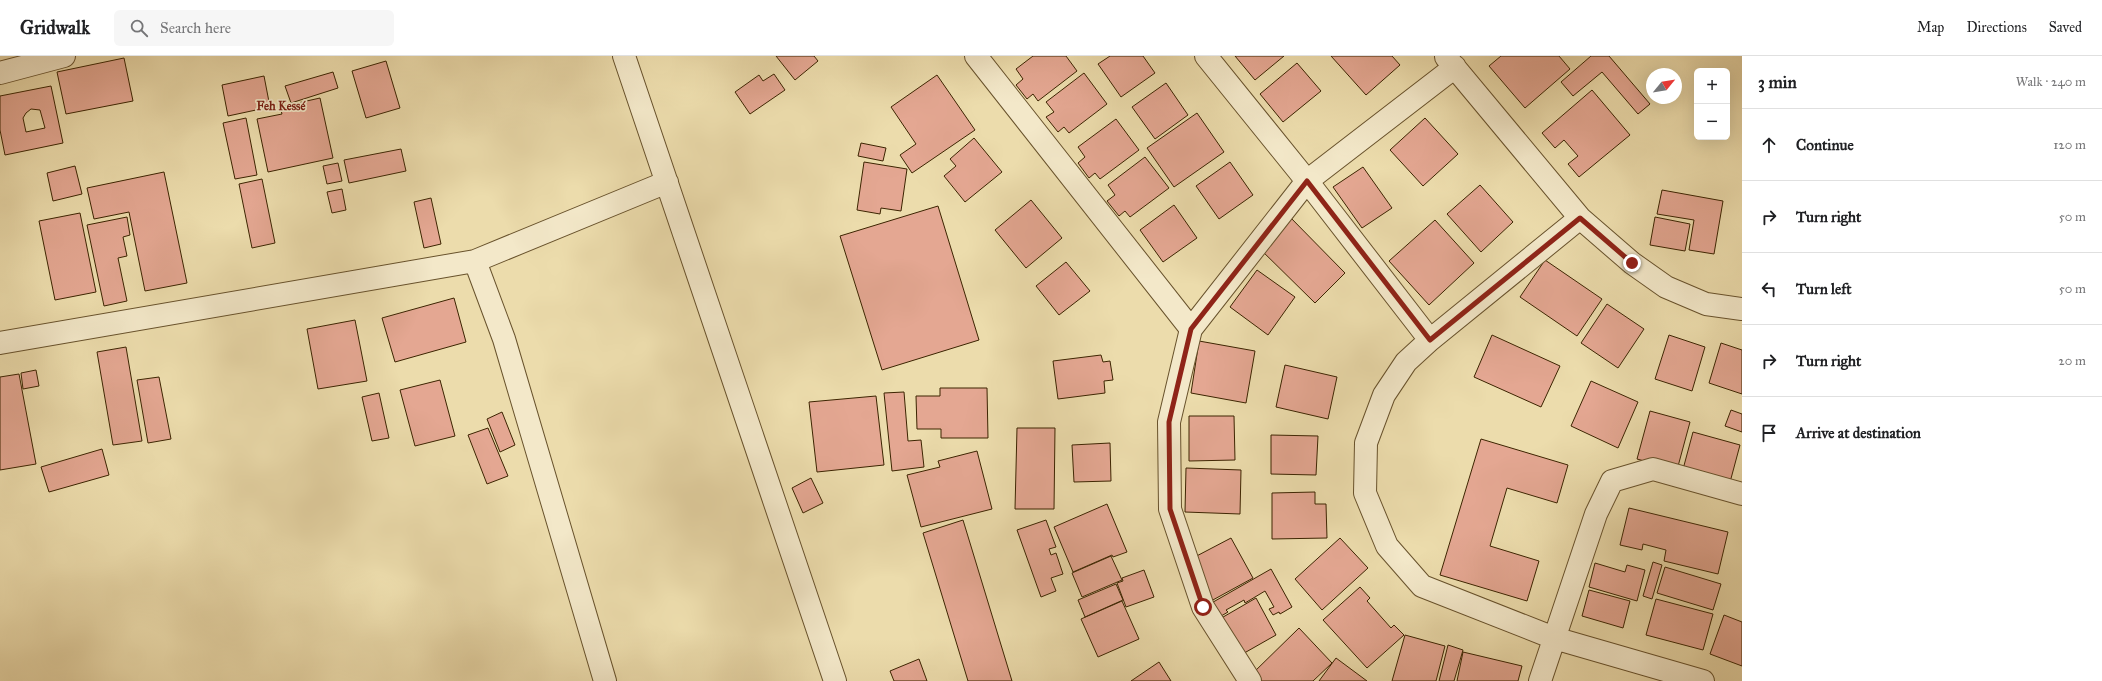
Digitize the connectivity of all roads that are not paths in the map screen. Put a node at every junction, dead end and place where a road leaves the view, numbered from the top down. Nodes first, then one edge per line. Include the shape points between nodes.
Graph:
1 (64, 56) edge
2 (624, 56) edge
3 (976, 56) edge
4 (1206, 56) edge
5 (1450, 62) edge
6 (0, 73) edge
7 (1307, 181) junction
8 (667, 182) junction
9 (1580, 218) junction
10 (475, 261) junction
11 (1742, 309) edge
12 (1191, 329) junction
13 (1430, 340) junction
14 (0, 343) edge
15 (1742, 494) edge
16 (1554, 638) junction
17 (605, 681) edge
18 (835, 681) edge
19 (1250, 681) edge
20 (1540, 681) edge
21 (1703, 681) edge

1 - 6 street
2 - 8 street
3 - 12 street
4 - 7 street
5 - 7 street
5 - 9 street
7 - 12 street
7 - 13 street
8 - 10 street
8 - 18 street
9 - 11 street via 1632,263 1666,287 1706,304
9 - 13 street
10 - 14 street
10 - 17 street via 504,340
12 - 19 street via 1169,422 1170,509 1203,607
13 - 16 street via 1406,362 1384,395 1366,443 1365,493 1386,546 1422,586
15 - 16 street via 1653,469 1612,481 1596,514
16 - 20 street
16 - 21 street

